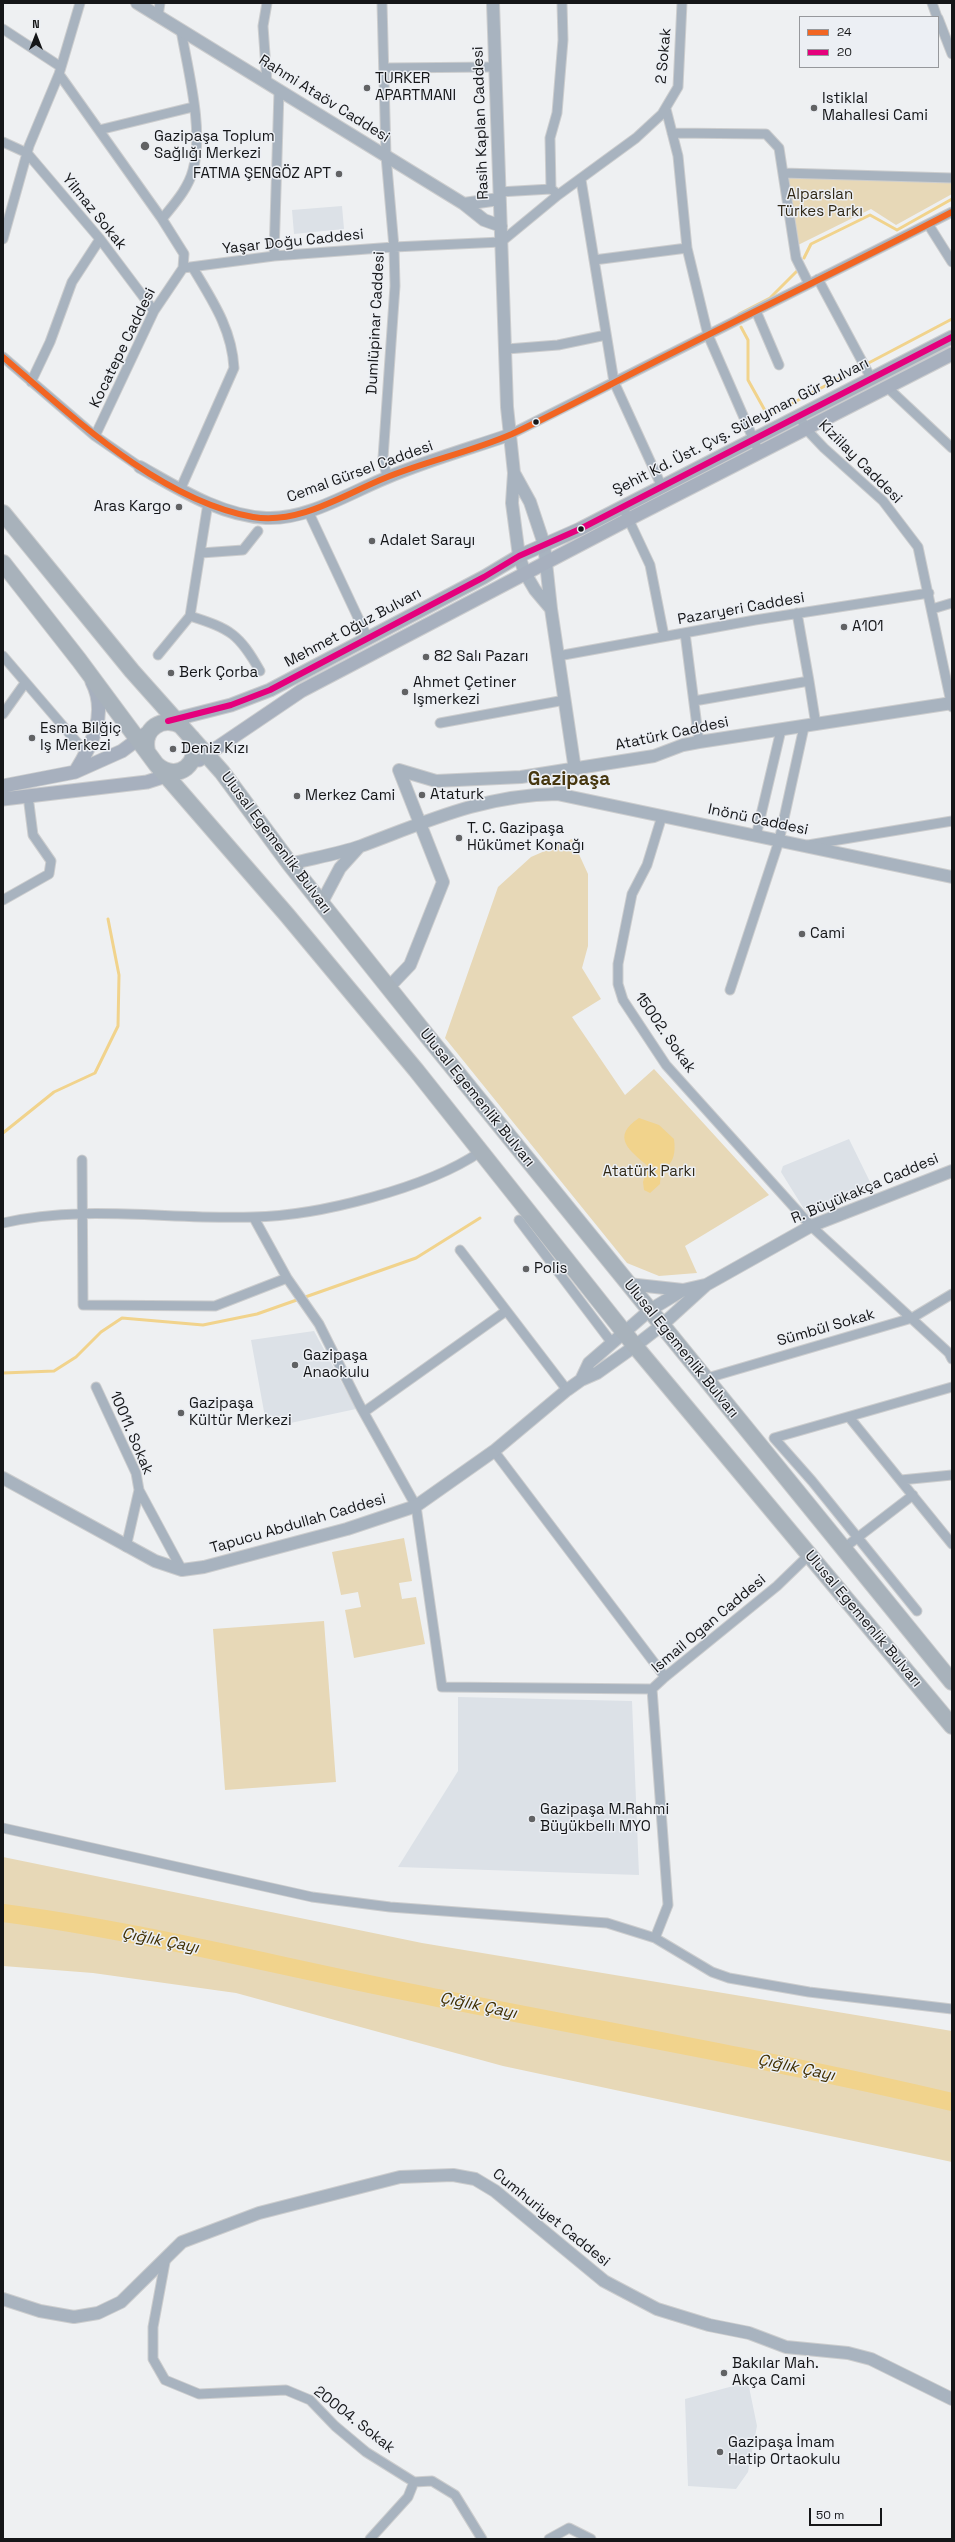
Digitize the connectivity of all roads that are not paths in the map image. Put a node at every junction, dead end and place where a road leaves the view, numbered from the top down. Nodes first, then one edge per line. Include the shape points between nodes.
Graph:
1 (80, 3) edge
2 (137, 3) edge
3 (160, 3) edge
4 (267, 3) edge
5 (382, 3) edge
6 (493, 3) edge
7 (562, 3) edge
8 (682, 3) edge
9 (932, 3) edge
10 (158, 16) junction
11 (937, 16) edge
12 (939, 21) edge
13 (3, 29) edge
14 (181, 30) junction
15 (952, 54) edge
16 (494, 67) junction
17 (384, 68) junction
18 (60, 70) junction
19 (266, 83) junction
20 (279, 91) junction
21 (193, 107) junction
22 (666, 109) junction
23 (99, 130) junction
24 (672, 133) junction
25 (3, 142) edge
26 (27, 153) junction
27 (386, 156) junction
28 (783, 173) junction
29 (952, 178) edge
30 (581, 180) junction
31 (555, 192) junction
32 (499, 196) junction
33 (464, 204) junction
34 (952, 212) edge
35 (162, 219) junction
36 (928, 224) junction
37 (501, 226) junction
38 (3, 239) edge
39 (100, 239) junction
40 (501, 242) junction
41 (394, 247) junction
42 (686, 248) junction
43 (274, 256) junction
44 (594, 260) junction
45 (952, 262) edge
46 (188, 268) junction
47 (818, 280) junction
48 (809, 284) junction
49 (154, 311) junction
50 (756, 311) junction
51 (606, 335) junction
52 (708, 335) junction
53 (952, 337) edge
54 (507, 349) junction
55 (952, 354) edge
56 (3, 357) edge
57 (779, 365) dead end
58 (869, 375) junction
59 (31, 382) junction
60 (614, 382) junction
61 (888, 388) junction
62 (799, 415) junction
63 (806, 429) junction
64 (509, 435) junction
65 (95, 436) junction
66 (753, 438) junction
67 (952, 448) edge
68 (759, 452) junction
69 (140, 467) joint
70 (514, 474) junction
71 (387, 477) junction
72 (662, 487) junction
73 (180, 490) junction
74 (208, 503) junction
75 (622, 507) junction
76 (308, 511) junction
77 (3, 513) edge
78 (629, 519) junction
79 (258, 531) dead end
80 (544, 544) junction
81 (201, 553) junction
82 (519, 556) junction
83 (548, 562) junction
84 (3, 563) edge
85 (525, 573) junction
86 (929, 593) junction
87 (952, 603) edge
88 (551, 609) junction
89 (932, 609) junction
90 (797, 613) junction
91 (190, 616) junction
92 (685, 633) junction
93 (664, 636) junction
94 (368, 639) junction
95 (158, 655) dead end
96 (3, 656) edge
97 (558, 656) junction
98 (79, 660) junction
99 (260, 671) dead end
100 (809, 681) junction
101 (25, 683) junction
102 (565, 700) junction
103 (694, 701) junction
104 (952, 705) edge
105 (3, 714) edge
106 (175, 722) junction
107 (440, 724) dead end
108 (810, 726) junction
109 (781, 730) junction
110 (192, 738) junction
111 (699, 742) junction
112 (148, 746) junction
113 (87, 754) junction
114 (208, 754) junction
115 (185, 768) junction
116 (575, 770) junction
117 (75, 772) junction
118 (167, 776) junction
119 (3, 786) edge
120 (557, 794) junction
121 (28, 796) junction
122 (3, 799) edge
123 (662, 816) junction
124 (952, 821) edge
125 (419, 822) junction
126 (756, 836) junction
127 (780, 841) junction
128 (805, 846) junction
129 (359, 847) junction
130 (290, 864) junction
131 (952, 877) edge
132 (3, 900) edge
133 (322, 902) junction
134 (389, 987) junction
135 (730, 990) dead end
136 (480, 1152) junction
137 (82, 1160) dead end
138 (952, 1170) edge
139 (82, 1214) junction
140 (254, 1218) junction
141 (519, 1220) dead end
142 (3, 1223) edge
143 (811, 1226) junction
144 (460, 1250) dead end
145 (287, 1278) junction
146 (628, 1284) junction
147 (706, 1285) junction
148 (682, 1290) junction
149 (952, 1294) edge
150 (650, 1310) junction
151 (506, 1311) junction
152 (912, 1318) junction
153 (662, 1326) junction
154 (618, 1337) junction
155 (635, 1346) junction
156 (952, 1359) edge
157 (704, 1379) junction
158 (581, 1380) junction
159 (96, 1387) dead end
160 (952, 1387) edge
161 (567, 1390) junction
162 (364, 1412) junction
163 (849, 1416) junction
164 (494, 1451) junction
165 (952, 1475) edge
166 (3, 1478) edge
167 (901, 1480) junction
168 (139, 1490) junction
169 (913, 1495) junction
170 (416, 1506) junction
171 (858, 1537) junction
172 (952, 1544) edge
173 (126, 1547) junction
174 (844, 1548) junction
175 (808, 1554) junction
176 (182, 1570) junction
177 (916, 1611) dead end
178 (665, 1677) junction
179 (952, 1682) edge
180 (652, 1689) junction
181 (952, 1726) edge
182 (3, 1828) edge
183 (655, 1938) junction
184 (952, 2009) edge
185 (166, 2256) junction
186 (3, 2299) edge
187 (952, 2399) edge
188 (414, 2482) junction
189 (370, 2539) edge
190 (482, 2539) edge
191 (548, 2539) edge
192 (591, 2539) edge

1 - 18 street
2 - 10 street, Rahmi Ataöv Caddesi
3 - 10 street
4 - 19 street via 263,26
5 - 17 street, Dumlüpinar Caddesi
6 - 16 street, Rasih Kaplan Caddesi
7 - 31 street via 557,114 550,138
8 - 22 street, 2 Sokak via 678,87
9 - 11 street
10 - 14 street, Rahmi Ataöv Caddesi
12 - 15 street
13 - 18 street
14 - 19 street, Rahmi Ataöv Caddesi
14 - 21 street
16 - 17 street
16 - 32 street, Rasih Kaplan Caddesi
17 - 27 street, Dumlüpinar Caddesi
18 - 23 street
18 - 26 street
19 - 20 street, Rahmi Ataöv Caddesi
20 - 27 street, Rahmi Ataöv Caddesi
20 - 43 street
21 - 23 street
21 - 35 street via 196,154 193,171 182,194
22 - 24 street
22 - 30 street via 636,138
23 - 35 street
24 - 28 street via 766,134 779,148
24 - 42 street via 678,156
25 - 26 street, Yilmaz Sokak
26 - 38 street
26 - 39 street, Yilmaz Sokak
27 - 33 street, Rahmi Ataöv Caddesi
27 - 41 street, Dumlüpinar Caddesi
28 - 29 street
28 - 48 street via 796,258
30 - 31 street
30 - 44 street
31 - 32 street
31 - 40 street
32 - 33 street
32 - 37 street, Rasih Kaplan Caddesi
33 - 37 street, Rahmi Ataöv Caddesi via 484,220
34 - 36 street
35 - 46 street via 184,254
36 - 45 street
36 - 47 street
37 - 40 street, Rasih Kaplan Caddesi
39 - 49 street, Yilmaz Sokak
39 - 59 street via 72,282 50,342
40 - 41 street, Yaşar Doğu Caddesi
40 - 54 street, Rasih Kaplan Caddesi
41 - 43 street, Yaşar Doğu Caddesi
41 - 71 street, Dumlüpinar Caddesi via 395,286 383,458
42 - 44 street
42 - 52 street
43 - 46 street, Yaşar Doğu Caddesi
44 - 51 street
46 - 49 street, Kocatepe Caddesi
46 - 73 street via 225,321 233,350 234,368
47 - 48 street
47 - 58 street
48 - 50 street
49 - 65 street, Kocatepe Caddesi
50 - 52 street
50 - 57 street
51 - 54 street via 558,345
51 - 60 street
52 - 60 street
52 - 66 street
53 - 58 main road, Şehit Kd. Üst. Çvş. Süleyman Gür Bulvarı
54 - 64 street, Rasih Kaplan Caddesi
55 - 61 main road, Şehit Kd. Üst. Çvş. Süleyman Gür Bulvarı
56 - 59 street, Cemal Gürsel Caddesi
58 - 62 main road, Şehit Kd. Üst. Çvş. Süleyman Gür Bulvarı
59 - 65 street, Cemal Gürsel Caddesi
60 - 64 street
60 - 72 street
61 - 63 main road, Şehit Kd. Üst. Çvş. Süleyman Gür Bulvarı
61 - 67 street
62 - 63 street, Kiziilay Caddesi
62 - 66 main road, Şehit Kd. Üst. Çvş. Süleyman Gür Bulvarı
63 - 68 main road, Şehit Kd. Üst. Çvş. Süleyman Gür Bulvarı
63 - 86 street, Kiziilay Caddesi via 842,466 883,501 918,547
64 - 70 street, Rasih Kaplan Caddesi
64 - 71 street, Cemal Gürsel Caddesi
65 - 69 street, Cemal Gürsel Caddesi
66 - 68 street
66 - 72 main road, Şehit Kd. Üst. Çvş. Süleyman Gür Bulvarı
68 - 78 main road, Şehit Kd. Üst. Çvş. Süleyman Gür Bulvarı
69 - 73 street, Cemal Gürsel Caddesi
70 - 80 street, Rasih Kaplan Caddesi via 530,502
70 - 82 street, Rasih Kaplan Caddesi via 512,503
71 - 76 street, Cemal Gürsel Caddesi
72 - 75 main road, Şehit Kd. Üst. Çvş. Süleyman Gür Bulvarı
73 - 74 street, Cemal Gürsel Caddesi
74 - 76 street, Cemal Gürsel Caddesi via 253,517 268,518
74 - 81 street
75 - 78 street
75 - 80 main road, Şehit Kd. Üst. Çvş. Süleyman Gür Bulvarı
76 - 94 street
77 - 106 highway, Ulusal Egemenlik Bulvarı
78 - 83 main road, Şehit Kd. Üst. Çvş. Süleyman Gür Bulvarı
78 - 93 street via 650,565
79 - 81 street via 243,550
80 - 82 main road, Mehmet Oğuz Bulvarı
80 - 83 street, Rasih Kaplan Caddesi
81 - 91 street
82 - 85 street, Rasih Kaplan Caddesi
82 - 94 main road, Mehmet Oğuz Bulvarı
83 - 85 main road, Mehmet Oğuz Bulvarı
83 - 88 street, Rasih Kaplan Caddesi
84 - 98 highway, Ulusal Egemenlik Bulvarı
85 - 88 street, Rasih Kaplan Caddesi
85 - 114 main road, Mehmet Oğuz Bulvarı via 301,691
86 - 89 street, Kiziilay Caddesi
86 - 90 street, Pazaryeri Caddesi
87 - 89 street
88 - 97 street, Rasih Kaplan Caddesi
89 - 104 street, Kiziilay Caddesi
90 - 92 street, Pazaryeri Caddesi
90 - 100 street
91 - 95 street
91 - 99 street via 222,626 240,641
92 - 93 street, Pazaryeri Caddesi
92 - 103 street
93 - 97 street, Pazaryeri Caddesi
94 - 106 main road, Mehmet Oğuz Bulvarı via 270,690
96 - 101 street
97 - 102 street, Rasih Kaplan Caddesi
98 - 112 highway, Ulusal Egemenlik Bulvarı
98 - 113 main road via 98,697 97,728
100 - 103 street
100 - 108 street
101 - 105 street
101 - 113 street
102 - 107 street
102 - 116 street, Rasih Kaplan Caddesi
103 - 111 street
104 - 108 street, Atatürk Caddesi
106 - 110 highway, Ulusal Egemenlik Bulvarı
106 - 112 highway via 160,722
108 - 109 street, Atatürk Caddesi
108 - 127 street
109 - 111 street, Atatürk Caddesi
109 - 126 street
110 - 114 highway, Ulusal Egemenlik Bulvarı
110 - 115 highway via 195,753
111 - 116 street, Atatürk Caddesi via 654,756
112 - 115 highway via 168,771
112 - 117 main road via 122,751
112 - 118 highway, Ulusal Egemenlik Bulvarı
113 - 117 main road
114 - 115 main road, Mehmet Oğuz Bulvarı
114 - 130 highway, Ulusal Egemenlik Bulvarı
115 - 118 main road, Mehmet Oğuz Bulvarı
116 - 120 street via 565,779
116 - 125 street, Atatürk Caddesi via 521,777 436,781 399,770
117 - 119 main road
118 - 121 main road, Mehmet Oğuz Bulvarı via 147,782
118 - 136 highway, Ulusal Egemenlik Bulvarı via 287,915
120 - 123 street, Inönü Caddesi
120 - 125 street, Inönü Caddesi via 504,798
121 - 122 main road, Mehmet Oğuz Bulvarı
121 - 132 street via 33,835 51,861 49,874
123 - 126 street, Inönü Caddesi
123 - 143 street, 15002. Sokak via 647,865 632,894 618,964 618,984 623,1000 666,1065
124 - 128 street
125 - 129 street, Inönü Caddesi
125 - 134 street via 443,882 410,965
126 - 127 street, Inönü Caddesi
127 - 128 street, Inönü Caddesi
127 - 135 street
128 - 131 street, Inönü Caddesi
129 - 130 street, Inönü Caddesi
129 - 133 street via 340,868
130 - 133 highway, Ulusal Egemenlik Bulvarı
133 - 134 highway, Ulusal Egemenlik Bulvarı
134 - 146 highway, Ulusal Egemenlik Bulvarı
136 - 140 street via 429,1180 352,1202
136 - 154 highway, Ulusal Egemenlik Bulvarı
137 - 139 street
138 - 143 street, R. Büyükakça Caddesi
139 - 140 street
139 - 142 street via 32,1216
139 - 145 street via 83,1305 216,1306
140 - 145 street
141 - 154 street
143 - 147 street, R. Büyükakça Caddesi
143 - 152 street, 15002. Sokak
144 - 151 street
145 - 162 street via 316,1320
146 - 148 street
146 - 150 highway, Ulusal Egemenlik Bulvarı
147 - 148 street, R. Büyükakça Caddesi
147 - 153 street, R. Büyükakça Caddesi
148 - 150 street, R. Büyükakça Caddesi
149 - 152 street, Sümbül Sokak
150 - 153 highway, Ulusal Egemenlik Bulvarı
150 - 154 street, R. Büyükakça Caddesi
151 - 161 street
151 - 162 street
152 - 156 street, 15002. Sokak via 949,1353
152 - 157 street, Sümbül Sokak
153 - 155 street, R. Büyükakça Caddesi
153 - 157 highway, Ulusal Egemenlik Bulvarı
154 - 155 highway, Ulusal Egemenlik Bulvarı
154 - 158 street, Tapucu Abdullah Caddesi via 589,1363
155 - 158 street, Tapucu Abdullah Caddesi via 597,1373
155 - 175 highway, Ulusal Egemenlik Bulvarı
157 - 174 highway, Ulusal Egemenlik Bulvarı
158 - 161 street, Tapucu Abdullah Caddesi
159 - 168 street, 10011. Sokak via 136,1473
160 - 163 street
161 - 164 street, Tapucu Abdullah Caddesi
162 - 170 street
163 - 167 street
163 - 171 street via 774,1438
164 - 170 street, Tapucu Abdullah Caddesi
164 - 178 street
165 - 167 street
166 - 173 street, Tapucu Abdullah Caddesi
167 - 169 street
168 - 173 street, 10011. Sokak
168 - 176 street, 10011. Sokak
169 - 171 street
169 - 172 street
170 - 176 street, Tapucu Abdullah Caddesi via 332,1533 204,1567
170 - 180 street via 442,1687
171 - 174 street
171 - 177 street
173 - 176 street, Tapucu Abdullah Caddesi
174 - 179 highway, Ulusal Egemenlik Bulvarı
175 - 178 street, Ismail Ogan Caddesi via 777,1586
175 - 181 highway, Ulusal Egemenlik Bulvarı
178 - 180 street, Ismail Ogan Caddesi
180 - 183 street, Ismail Ogan Caddesi via 668,1905
182 - 183 street via 312,1897 390,1908 607,1923
183 - 184 street via 712,1972 746,1982
185 - 186 street, Cumhuriyet Caddesi via 121,2302 98,2313 74,2317 40,2311
185 - 187 street, Cumhuriyet Caddesi via 182,2242 259,2213 400,2177 453,2175 475,2179 495,2191 604,2282 657,2309 709,2325 749,2333 786,2347 848,2353 871,2359
185 - 188 street, 20004. Sokak via 153,2333 153,2359 165,2380 199,2394 286,2390 296,2394 310,2400 335,2426 366,2452
188 - 189 street via 408,2497
188 - 190 street via 432,2482 455,2495
191 - 192 street via 570,2528

